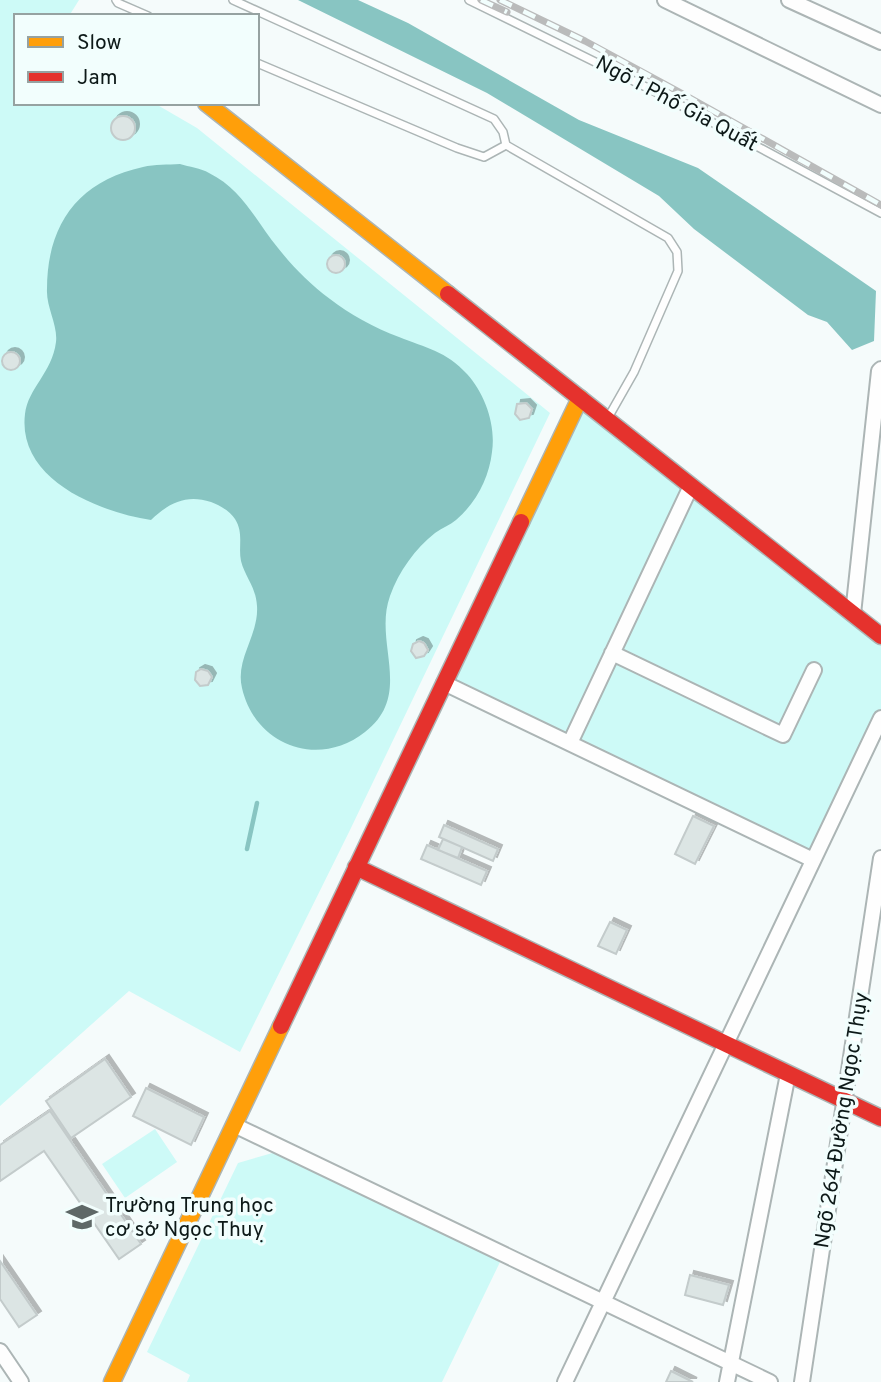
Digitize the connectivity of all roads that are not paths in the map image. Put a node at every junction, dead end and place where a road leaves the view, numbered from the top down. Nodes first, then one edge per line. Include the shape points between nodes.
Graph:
1 (116, 0) edge
2 (233, 0) edge
3 (469, 0) edge
4 (665, 0) edge
5 (789, 0) edge
6 (143, 14) edge
7 (881, 42) edge
8 (259, 64) edge
9 (209, 105) edge
10 (881, 105) edge
11 (506, 145) junction
12 (881, 213) edge
13 (881, 369) edge
14 (580, 398) junction
15 (607, 420) junction
16 (691, 486) junction
17 (853, 614) junction
18 (881, 636) edge
19 (612, 653) junction
20 (814, 670) dead end
21 (444, 683) junction
22 (881, 718) edge
23 (570, 743) junction
24 (881, 858) edge
25 (813, 860) junction
26 (356, 867) junction
27 (726, 1044) junction
28 (788, 1074) junction
29 (844, 1101) junction
30 (881, 1118) edge
31 (234, 1125) junction
32 (603, 1302) junction
33 (0, 1351) edge
34 (730, 1363) junction
35 (6, 1371) edge
36 (21, 1382) edge
37 (112, 1382) edge
38 (565, 1382) edge
39 (727, 1382) edge
40 (770, 1382) edge
41 (802, 1382) edge

1 - 6 lane
2 - 11 lane via 494,119
3 - 12 lane, Ngõ 1 Phố Gia Quất via 654,91
4 - 10 street
5 - 7 street
8 - 11 lane via 484,157
9 - 14 street
11 - 15 lane via 668,238 677,252 678,271 634,372
13 - 17 street
14 - 15 street
14 - 21 street
15 - 16 street
16 - 17 street
16 - 19 street
17 - 18 street
19 - 20 street via 783,735
19 - 23 street
21 - 23 street
21 - 26 street
22 - 25 street
23 - 25 street
24 - 29 street, Ngõ 264 Đường Ngọc Thụy
25 - 27 street
26 - 27 street
26 - 31 street
27 - 28 street
27 - 32 street
28 - 29 street
28 - 34 street
29 - 30 street
29 - 41 street, Ngõ 264 Đường Ngọc Thụy
31 - 32 street
31 - 37 street
32 - 34 street
32 - 38 street
33 - 35 street
34 - 39 street
34 - 40 street
35 - 36 street

